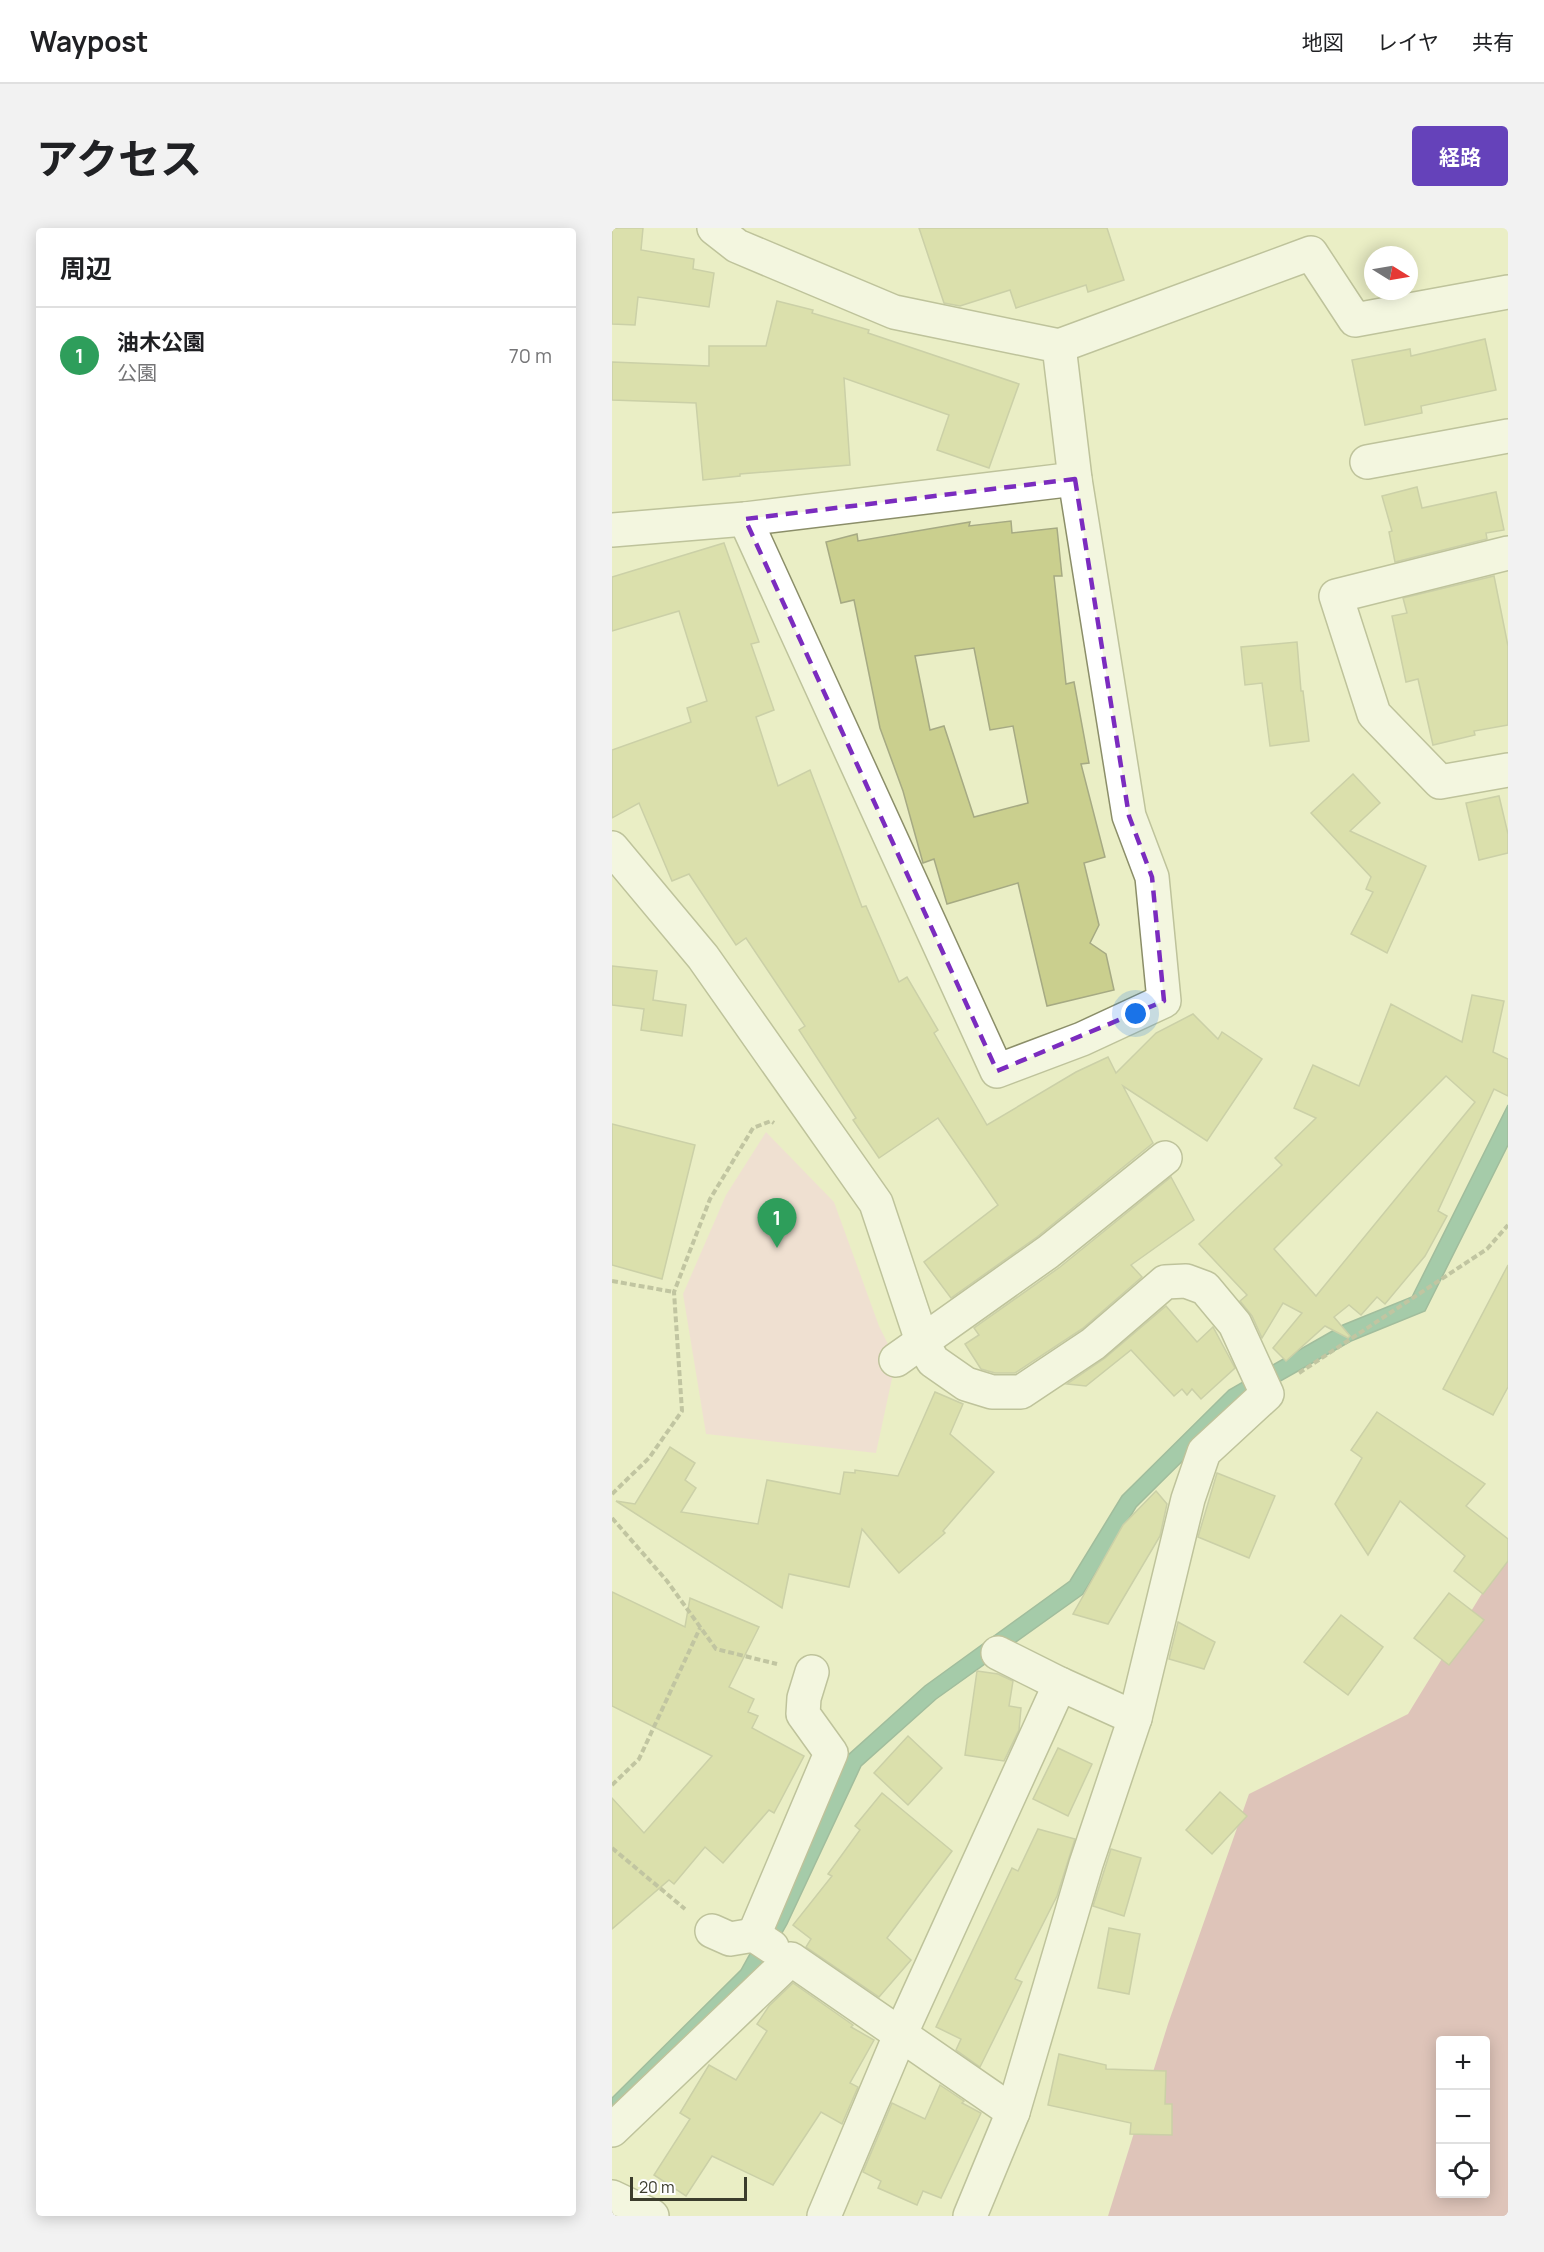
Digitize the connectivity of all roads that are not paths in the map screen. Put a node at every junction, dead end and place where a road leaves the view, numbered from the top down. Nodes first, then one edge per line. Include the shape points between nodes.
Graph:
1 (734, 234) edge
2 (1317, 241) edge
3 (1508, 292) edge
4 (1059, 346) junction
5 (1508, 436) edge
6 (1367, 462) dead end
7 (1075, 479) junction
8 (745, 519) junction
9 (612, 530) edge
10 (1508, 553) edge
11 (1508, 770) edge
12 (612, 848) edge
13 (1165, 1158) dead end
14 (910, 1352) junction
15 (998, 1653) dead end
16 (812, 1672) road end
17 (1060, 1684) junction
18 (1135, 1718) junction
19 (712, 1931) road end
20 (754, 1935) junction
21 (791, 1959) junction
22 (901, 2033) junction
23 (1013, 2112) junction
24 (612, 2130) edge
25 (612, 2197) edge
26 (652, 2216) edge
27 (824, 2216) edge
28 (970, 2216) edge

1 - 4 street via 894,312
2 - 3 street via 1355,320
2 - 4 street
4 - 7 street
5 - 6 street
7 - 8 street
7 - 8 street via 1129,816 1152,877 1164,1001 1082,1039 997,1071
8 - 9 street
10 - 11 street via 1336,596 1374,714 1415,757 1440,782
12 - 14 street via 703,957 876,1203
13 - 14 street via 1048,1252
14 - 18 street via 933,1361 966,1384 992,1392 1021,1392 1093,1344 1165,1282 1186,1281 1204,1288 1235,1324 1267,1394 1204,1452 1188,1499
15 - 17 street
16 - 20 street via 803,1714 831,1753
17 - 18 street
17 - 22 street
18 - 23 street via 1086,1864
19 - 20 street via 730,1939
20 - 21 street
21 - 22 street
21 - 24 street
22 - 23 street
22 - 27 street
23 - 28 street
25 - 26 street

